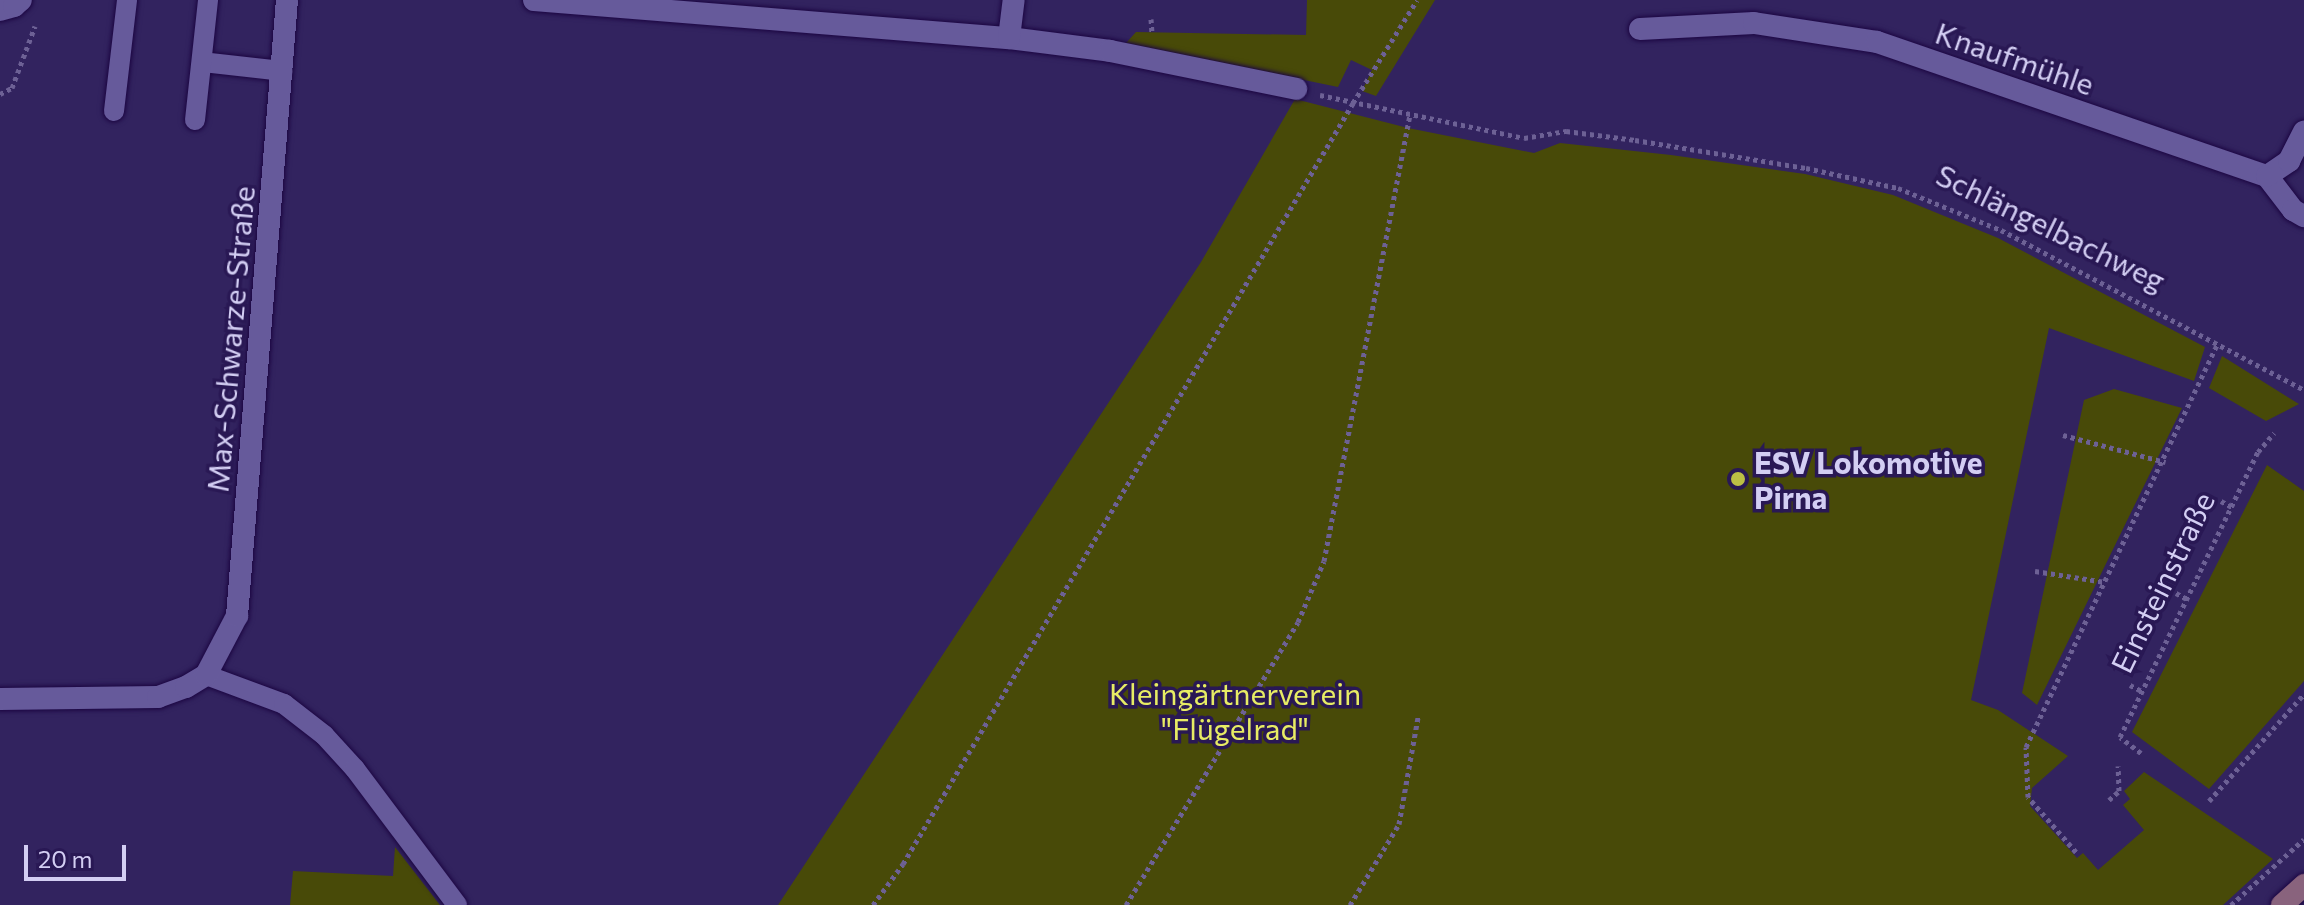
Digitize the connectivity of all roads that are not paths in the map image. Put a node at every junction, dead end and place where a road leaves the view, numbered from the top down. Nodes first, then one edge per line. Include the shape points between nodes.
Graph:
1 (127, 0) edge
2 (208, 0) edge
3 (287, 0) edge
4 (534, 0) edge
5 (1014, 0) edge
6 (30, 6) edge
7 (0, 10) edge
8 (1640, 29) dead end
9 (1009, 38) junction
10 (202, 62) junction
11 (282, 71) junction
12 (1296, 89) road end
13 (114, 111) dead end
14 (195, 120) dead end
15 (2304, 132) edge
16 (2267, 176) junction
17 (2304, 216) edge
18 (206, 675) junction
19 (0, 699) edge
20 (2304, 885) edge
21 (457, 905) edge
22 (2282, 905) edge

1 - 13 lane
2 - 10 lane
3 - 11 street, Max-Schwarze-Straße
4 - 9 street
5 - 9 street
6 - 7 street
8 - 16 street, Knaufmühle via 1754,23 1877,42
9 - 12 street via 1110,51
10 - 11 lane
10 - 14 lane
11 - 18 street, Max-Schwarze-Straße via 237,616
15 - 16 street via 2289,161
16 - 17 street via 2293,210
18 - 19 street via 158,697
18 - 21 lane via 284,704 324,735
20 - 22 main road

